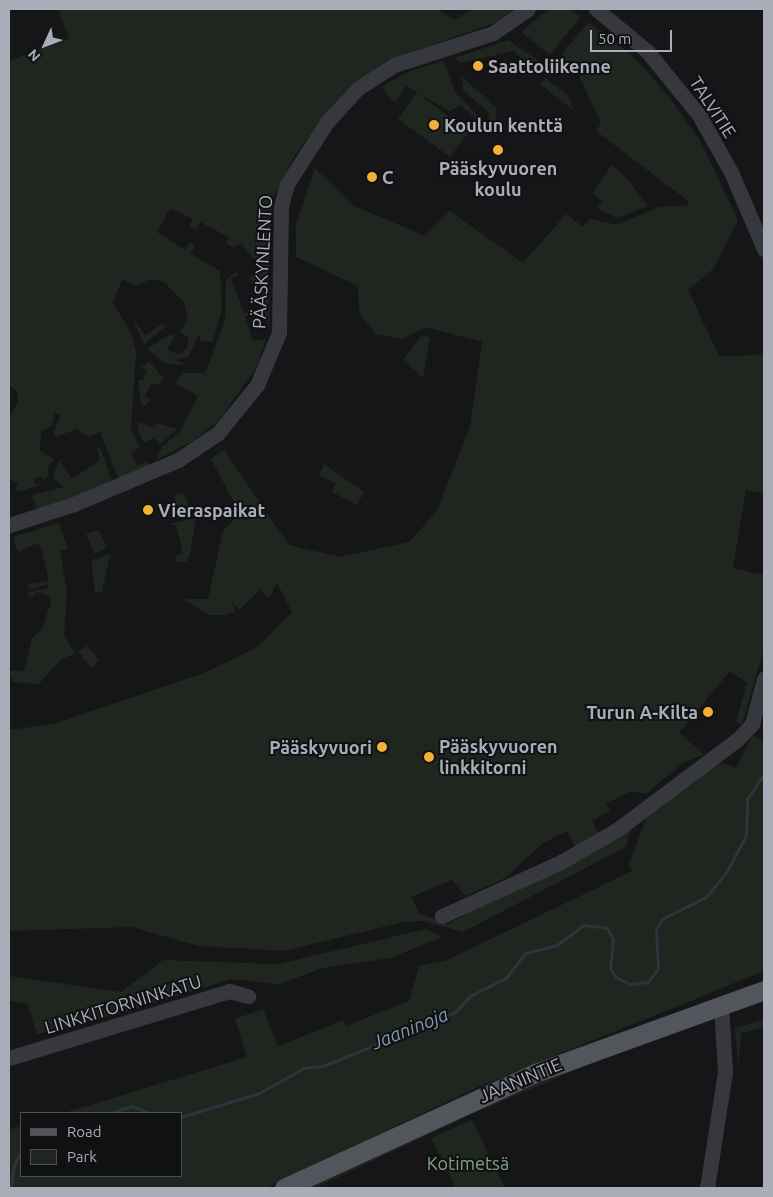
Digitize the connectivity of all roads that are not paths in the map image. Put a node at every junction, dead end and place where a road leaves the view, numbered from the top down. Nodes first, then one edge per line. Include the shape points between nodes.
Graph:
1 (528, 9) edge
2 (596, 9) edge
3 (764, 250) edge
4 (9, 525) edge
5 (764, 678) edge
6 (442, 916) dead end
7 (764, 990) edge
8 (248, 996) dead end
9 (722, 1004) junction
10 (9, 1058) edge
11 (284, 1188) edge
12 (707, 1188) edge

1 - 4 street, PÄÄSKYNLENTO via 493,33 394,65 357,89 327,122 286,184 281,206 278,333 257,385 218,433 178,460 74,504
2 - 3 street, TALVITIE via 647,51 699,115 731,172
5 - 6 street via 752,724 738,739 706,759 600,841
7 - 9 main road, JAANINTIE
8 - 10 street, LINKKITORNINKATU via 229,991
9 - 11 main road, JAANINTIE via 483,1095
9 - 12 street via 725,1072

